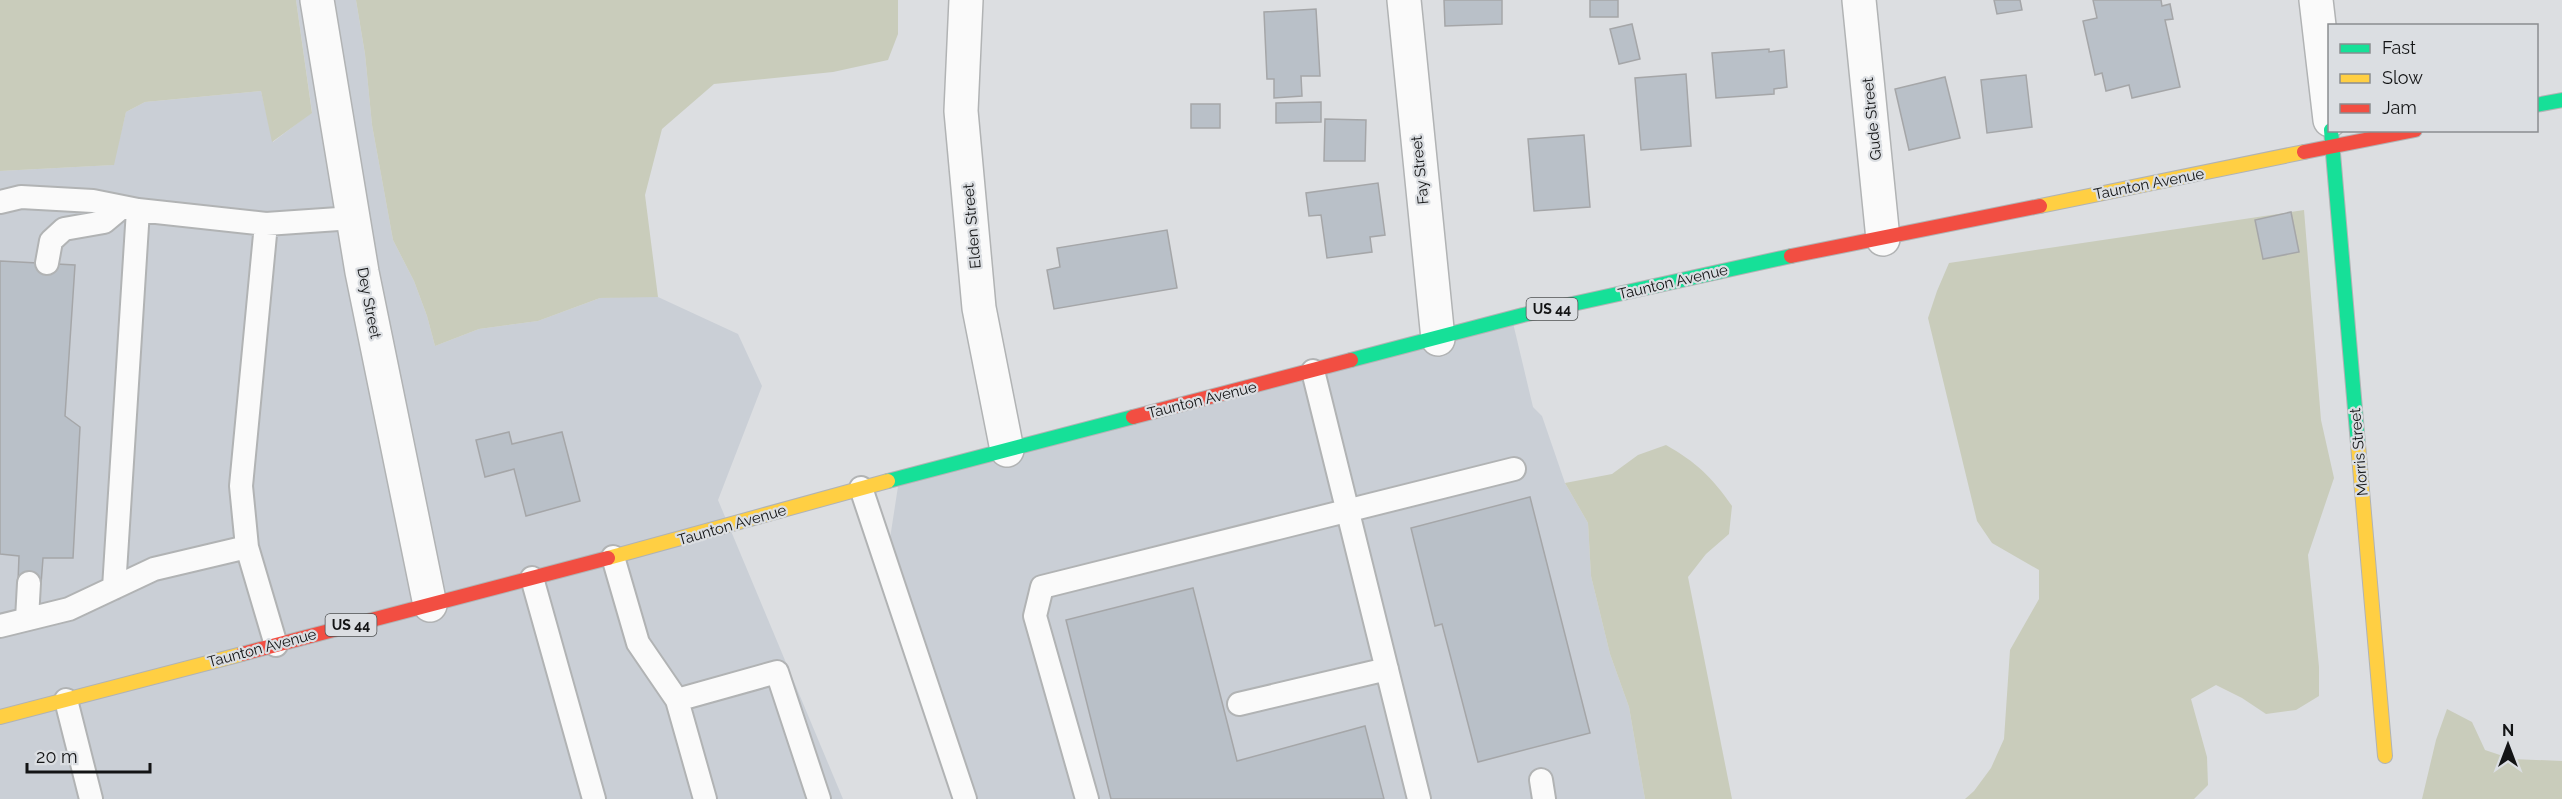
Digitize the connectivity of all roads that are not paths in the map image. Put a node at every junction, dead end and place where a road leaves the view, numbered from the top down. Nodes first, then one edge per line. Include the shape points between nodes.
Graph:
1 (317, 0) edge
2 (966, 0) edge
3 (1404, 0) edge
4 (1859, 0) edge
5 (2316, 0) edge
6 (2562, 100) edge
7 (2538, 105) edge
8 (2328, 107) edge
9 (2373, 132) edge
10 (2331, 134) edge
11 (0, 202) edge
12 (130, 208) junction
13 (353, 218) junction
14 (266, 224) junction
15 (1883, 239) junction
16 (47, 264) dead end
17 (1438, 339) junction
18 (1313, 371) junction
19 (1007, 450) junction
20 (1515, 469) dead end
21 (861, 488) junction
22 (1347, 509) junction
23 (247, 547) junction
24 (613, 557) junction
25 (532, 578) junction
26 (29, 583) dead end
27 (114, 588) junction
28 (430, 605) junction
29 (27, 620) junction
30 (0, 626) edge
31 (276, 645) junction
32 (1387, 669) junction
33 (66, 700) junction
34 (677, 700) junction
35 (1239, 705) dead end
36 (0, 717) edge
37 (2385, 756) dead end
38 (91, 799) edge
39 (594, 799) edge
40 (705, 799) edge
41 (819, 799) edge
42 (965, 799) edge
43 (1087, 799) edge
44 (1419, 799) edge

1 - 13 street, Dey Street
2 - 19 street, Elden Street via 962,111 975,262
3 - 17 street, Fay Street
4 - 15 street, Gude Street
5 - 8 street
6 - 7 main road
9 - 10 main road, Taunton Avenue / US 44
10 - 15 main road, Taunton Avenue / US 44
10 - 37 main road, Morris Street
11 - 12 lane via 21,197 93,201
12 - 14 lane
12 - 16 lane via 104,222 64,228 51,241
12 - 27 lane
13 - 14 lane
13 - 28 street, Dey Street
14 - 23 lane via 241,486
15 - 17 main road, Taunton Avenue / US 44 via 1769,260 1523,315
17 - 18 main road, Taunton Avenue / US 44
18 - 19 main road, Taunton Avenue / US 44
18 - 22 lane
19 - 21 main road, Taunton Avenue / US 44
20 - 22 lane
21 - 24 main road, Taunton Avenue / US 44
21 - 42 lane
22 - 32 lane
22 - 43 lane via 1041,587 1035,616
23 - 27 lane via 154,569
23 - 31 lane
24 - 25 main road, Taunton Avenue / US 44
24 - 34 lane via 638,643
25 - 28 main road, Taunton Avenue / US 44
25 - 39 lane
26 - 29 lane
27 - 29 lane via 69,609
28 - 31 main road, Taunton Avenue / US 44
29 - 30 lane
31 - 33 main road, Taunton Avenue / US 44
32 - 35 lane
32 - 44 lane
33 - 36 main road, Taunton Avenue / US 44
33 - 38 lane
34 - 40 lane
34 - 41 lane via 777,672

